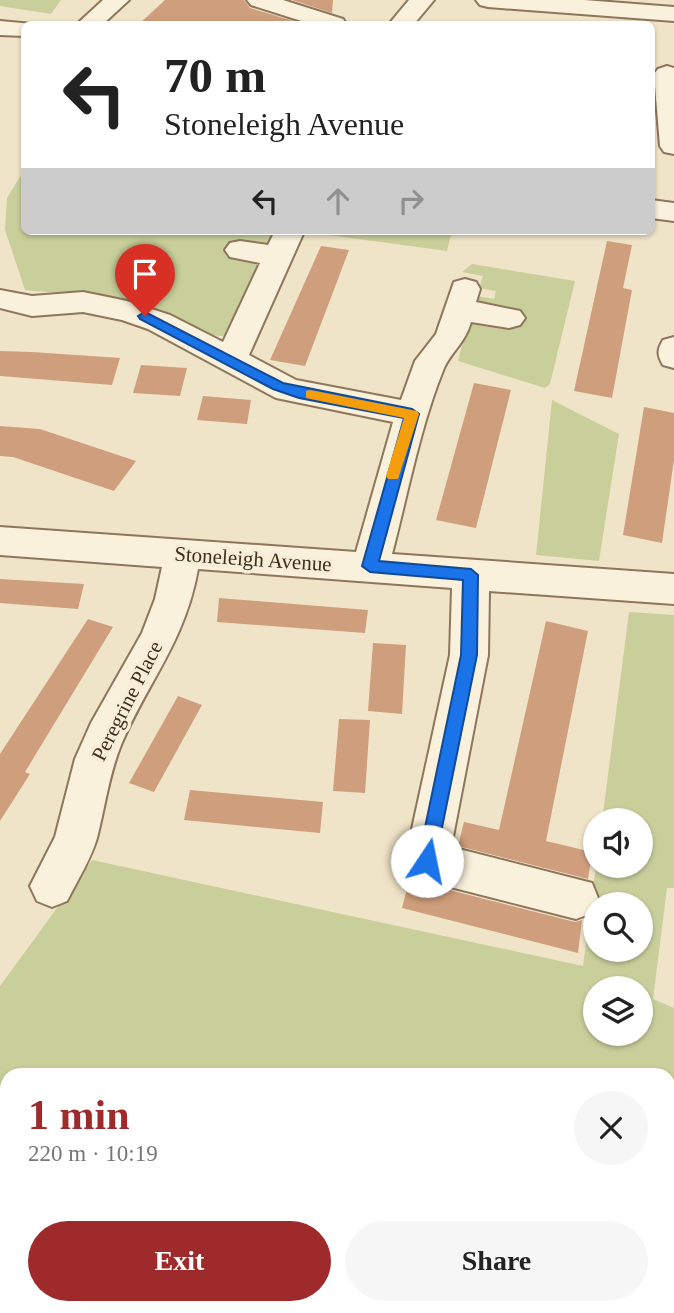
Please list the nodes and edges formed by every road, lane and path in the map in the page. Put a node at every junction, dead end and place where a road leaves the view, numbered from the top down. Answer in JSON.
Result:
{"nodes":[{"id":1,"x":117,"y":0,"type":"edge"},
{"id":2,"x":259,"y":0,"type":"edge"},
{"id":3,"x":422,"y":0,"type":"edge"},
{"id":4,"x":488,"y":0,"type":"edge"},
{"id":5,"x":574,"y":4,"type":"edge"},
{"id":6,"x":674,"y":14,"type":"edge"},
{"id":7,"x":92,"y":21,"type":"edge"},
{"id":8,"x":325,"y":21,"type":"edge"},
{"id":9,"x":404,"y":21,"type":"edge"},
{"id":10,"x":0,"y":28,"type":"edge"},
{"id":11,"x":21,"y":29,"type":"edge"},
{"id":12,"x":664,"y":73,"type":"edge"},
{"id":13,"x":674,"y":146,"type":"edge"},
{"id":14,"x":655,"y":210,"type":"edge"},
{"id":15,"x":674,"y":212,"type":"edge"},
{"id":16,"x":240,"y":250,"type":"dead end"},
{"id":17,"x":3,"y":299,"type":"dead end"},
{"id":18,"x":509,"y":318,"type":"dead end"},
{"id":19,"x":674,"y":348,"type":"edge"},
{"id":20,"x":674,"y":357,"type":"edge"},
{"id":21,"x":230,"y":359,"type":"junction"},
{"id":22,"x":412,"y":414,"type":"junction"},
{"id":23,"x":0,"y":541,"type":"edge"},
{"id":24,"x":183,"y":554,"type":"junction"},
{"id":25,"x":370,"y":566,"type":"junction"},
{"id":26,"x":471,"y":575,"type":"junction"},
{"id":27,"x":674,"y":589,"type":"edge"},
{"id":28,"x":52,"y":887,"type":"dead end"},
{"id":29,"x":576,"y":898,"type":"dead end"}],
"edges":[{"from":1,"to":7,"type":"street"},
{"from":2,"to":8,"type":"street"},
{"from":3,"to":9,"type":"street"},
{"from":4,"to":5,"type":"street"},
{"from":5,"to":6,"type":"street"},
{"from":10,"to":11,"type":"street"},
{"from":12,"to":13,"type":"street"},
{"from":14,"to":15,"type":"street"},
{"from":16,"to":21,"type":"street"},
{"from":17,"to":21,"type":"street"},
{"from":18,"to":22,"type":"street"},
{"from":19,"to":20,"type":"street"},
{"from":21,"to":22,"type":"street"},
{"from":22,"to":25,"type":"street"},
{"from":23,"to":24,"type":"street","name":"Stoneleigh Avenue"},
{"from":24,"to":25,"type":"street","name":"Stoneleigh Avenue"},
{"from":24,"to":28,"type":"street","name":"Peregrine Place"},
{"from":25,"to":26,"type":"street","name":"Stoneleigh Avenue"},
{"from":26,"to":27,"type":"street","name":"Stoneleigh Avenue"},
{"from":26,"to":29,"type":"street"}]}
